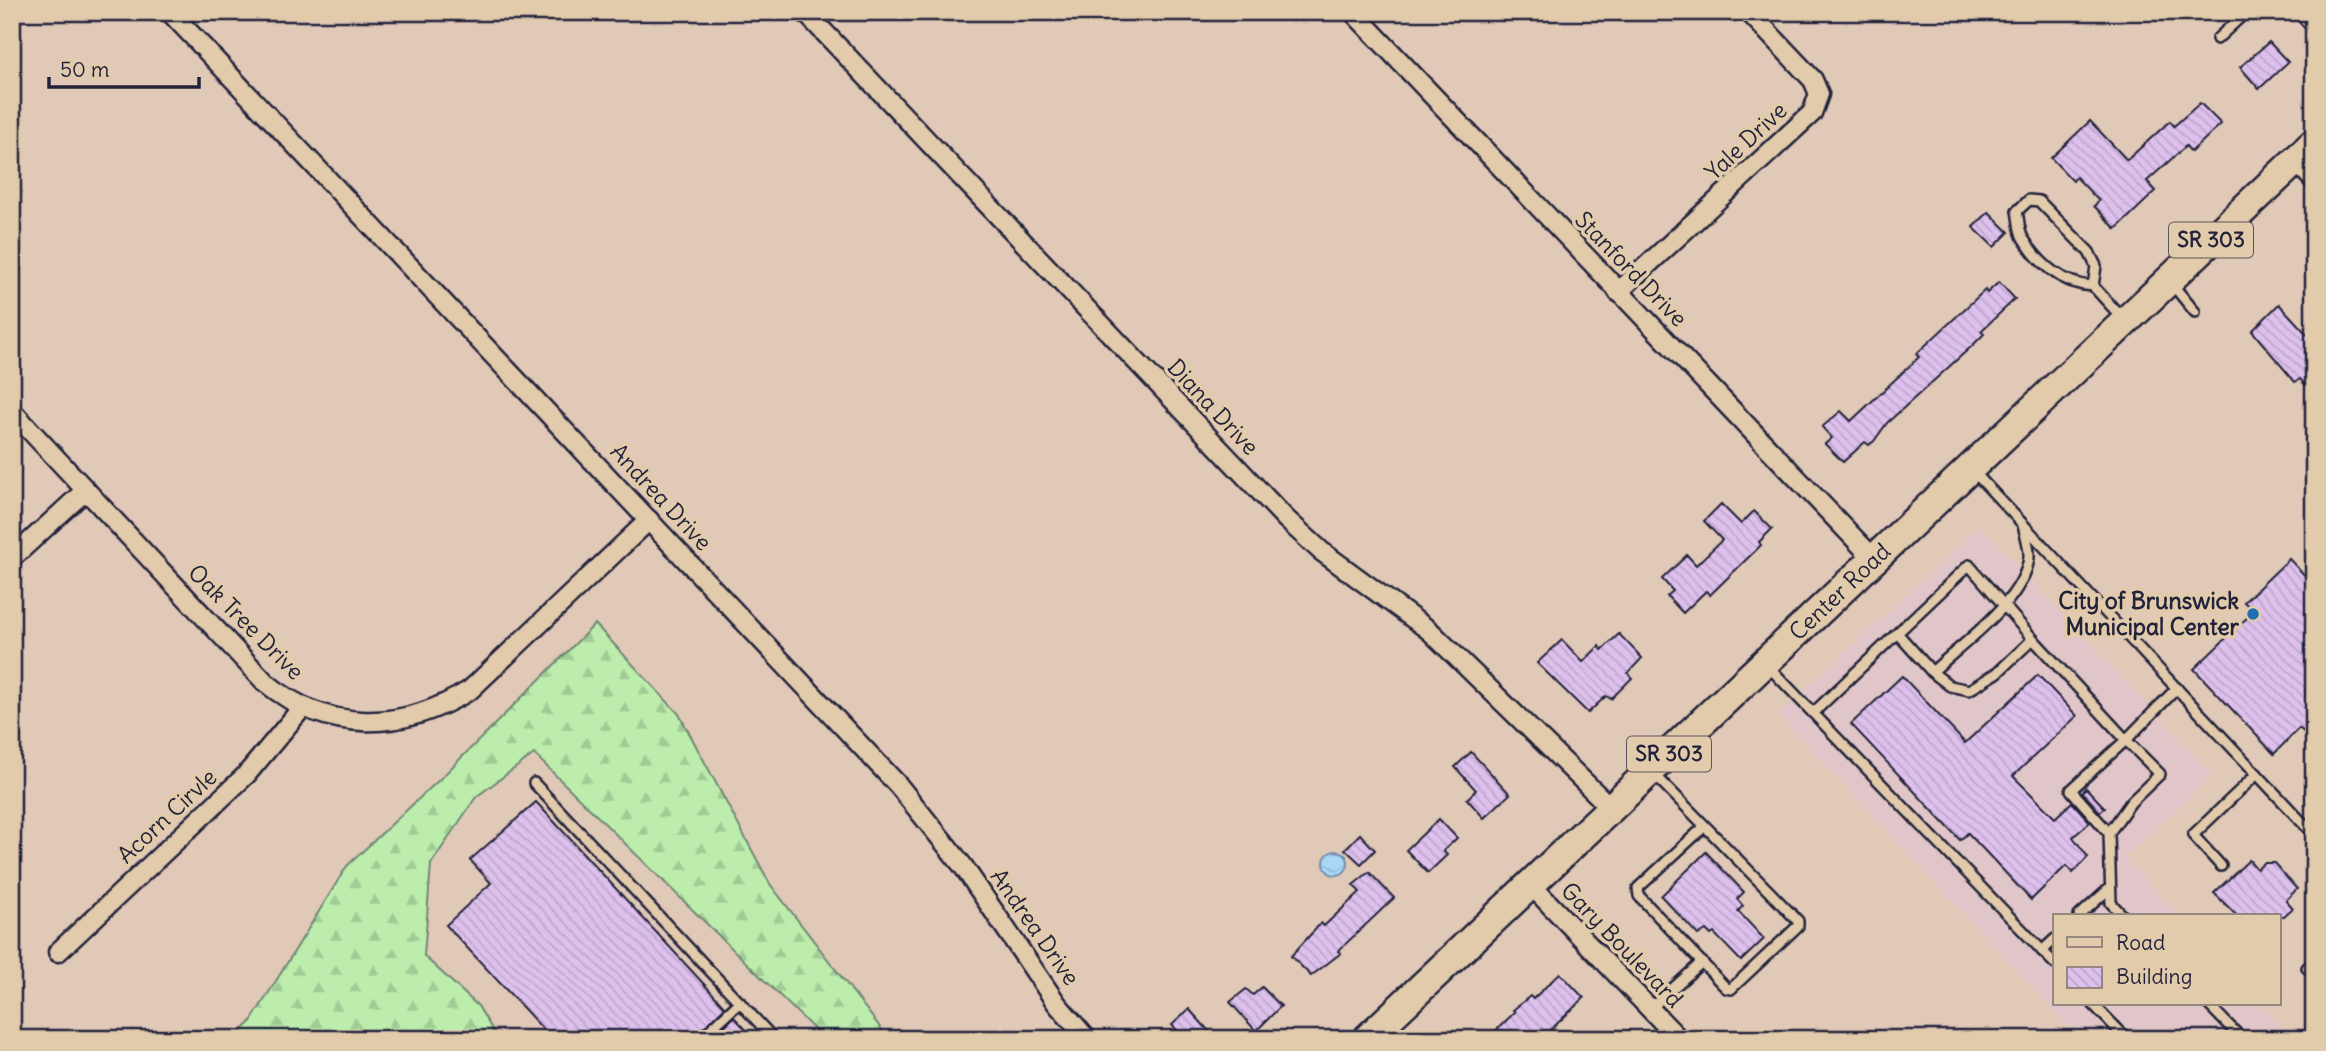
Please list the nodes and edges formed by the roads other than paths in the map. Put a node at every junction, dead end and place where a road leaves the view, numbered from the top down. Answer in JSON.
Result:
{"nodes":[{"id":1,"x":170,"y":12,"type":"edge"},
{"id":2,"x":805,"y":12,"type":"edge"},
{"id":3,"x":1353,"y":12,"type":"edge"},
{"id":4,"x":1749,"y":12,"type":"edge"},
{"id":5,"x":2246,"y":12,"type":"edge"},
{"id":6,"x":2304,"y":12,"type":"edge"},
{"id":7,"x":2314,"y":23,"type":"edge"},
{"id":8,"x":2217,"y":39,"type":"dead end"},
{"id":9,"x":2314,"y":144,"type":"edge"},
{"id":10,"x":2292,"y":164,"type":"junction"},
{"id":11,"x":2314,"y":187,"type":"edge"},
{"id":12,"x":2169,"y":280,"type":"junction"},
{"id":13,"x":2093,"y":286,"type":"junction"},
{"id":14,"x":1618,"y":292,"type":"junction"},
{"id":15,"x":2195,"y":312,"type":"dead end"},
{"id":16,"x":2125,"y":321,"type":"junction"},
{"id":17,"x":12,"y":411,"type":"edge"},
{"id":18,"x":1970,"y":468,"type":"junction"},
{"id":19,"x":86,"y":490,"type":"junction"},
{"id":20,"x":649,"y":520,"type":"junction"},
{"id":21,"x":2023,"y":525,"type":"junction"},
{"id":22,"x":12,"y":558,"type":"edge"},
{"id":23,"x":1874,"y":559,"type":"junction"},
{"id":24,"x":2006,"y":604,"type":"junction"},
{"id":25,"x":1898,"y":634,"type":"junction"},
{"id":26,"x":2033,"y":639,"type":"junction"},
{"id":27,"x":1765,"y":662,"type":"junction"},
{"id":28,"x":1932,"y":672,"type":"junction"},
{"id":29,"x":2177,"y":688,"type":"junction"},
{"id":30,"x":302,"y":708,"type":"junction"},
{"id":31,"x":1813,"y":713,"type":"junction"},
{"id":32,"x":2126,"y":740,"type":"junction"},
{"id":33,"x":1650,"y":771,"type":"junction"},
{"id":34,"x":2257,"y":774,"type":"junction"},
{"id":35,"x":534,"y":783,"type":"dead end"},
{"id":36,"x":1611,"y":808,"type":"junction"},
{"id":37,"x":1705,"y":827,"type":"junction"},
{"id":38,"x":2109,"y":833,"type":"junction"},
{"id":39,"x":2314,"y":835,"type":"edge"},
{"id":40,"x":2221,"y":866,"type":"dead end"},
{"id":41,"x":1530,"y":884,"type":"junction"},
{"id":42,"x":2110,"y":888,"type":"junction"},
{"id":43,"x":2081,"y":914,"type":"edge"},
{"id":44,"x":2121,"y":914,"type":"edge"},
{"id":45,"x":2053,"y":941,"type":"edge"},
{"id":46,"x":2042,"y":951,"type":"junction"},
{"id":47,"x":58,"y":952,"type":"dead end"},
{"id":48,"x":1702,"y":962,"type":"junction"},
{"id":49,"x":2053,"y":962,"type":"edge"},
{"id":50,"x":740,"y":1002,"type":"junction"},
{"id":51,"x":2095,"y":1006,"type":"edge"},
{"id":52,"x":2210,"y":1006,"type":"edge"},
{"id":53,"x":1650,"y":1009,"type":"junction"},
{"id":54,"x":700,"y":1039,"type":"edge"},
{"id":55,"x":774,"y":1039,"type":"edge"},
{"id":56,"x":1087,"y":1039,"type":"edge"},
{"id":57,"x":1367,"y":1039,"type":"edge"},
{"id":58,"x":1679,"y":1039,"type":"edge"},
{"id":59,"x":2127,"y":1039,"type":"edge"},
{"id":60,"x":2242,"y":1039,"type":"edge"}],
"edges":[{"from":1,"to":20,"type":"street","name":"Andrea Drive"},
{"from":2,"to":36,"type":"street","name":"Diana Drive"},
{"from":3,"to":14,"type":"street","name":"Stanford Drive"},
{"from":4,"to":14,"type":"street","name":"Yale Drive"},
{"from":5,"to":8,"type":"lane"},
{"from":6,"to":7,"type":"street"},
{"from":9,"to":10,"type":"main road","name":"Center Road","number":"SR 303"},
{"from":10,"to":11,"type":"lane"},
{"from":10,"to":12,"type":"main road","name":"Center Road","number":"SR 303"},
{"from":12,"to":15,"type":"lane"},
{"from":12,"to":16,"type":"main road","name":"Center Road","number":"SR 303"},
{"from":13,"to":13,"type":"lane"},
{"from":13,"to":16,"type":"lane"},
{"from":14,"to":23,"type":"street","name":"Stanford Drive"},
{"from":16,"to":18,"type":"main road","name":"Center Road","number":"SR 303"},
{"from":17,"to":19,"type":"street","name":"Oak Tree Drive"},
{"from":18,"to":21,"type":"lane"},
{"from":18,"to":23,"type":"main road","name":"Center Road","number":"SR 303"},
{"from":19,"to":22,"type":"street"},
{"from":19,"to":30,"type":"street","name":"Oak Tree Drive"},
{"from":20,"to":30,"type":"street","name":"Oak Tree Drive"},
{"from":20,"to":56,"type":"street","name":"Andrea Drive"},
{"from":21,"to":24,"type":"lane"},
{"from":21,"to":29,"type":"lane"},
{"from":23,"to":27,"type":"main road","name":"Center Road","number":"SR 303"},
{"from":24,"to":25,"type":"lane"},
{"from":24,"to":26,"type":"lane"},
{"from":24,"to":28,"type":"lane"},
{"from":25,"to":28,"type":"lane"},
{"from":25,"to":31,"type":"lane"},
{"from":26,"to":28,"type":"lane"},
{"from":26,"to":32,"type":"lane"},
{"from":27,"to":31,"type":"lane"},
{"from":27,"to":33,"type":"main road","name":"Center Road","number":"SR 303"},
{"from":29,"to":32,"type":"lane"},
{"from":29,"to":34,"type":"lane"},
{"from":30,"to":47,"type":"street","name":"Acorn Cirvle"},
{"from":31,"to":46,"type":"lane"},
{"from":32,"to":38,"type":"lane"},
{"from":32,"to":38,"type":"lane"},
{"from":33,"to":36,"type":"main road","name":"Center Road","number":"SR 303"},
{"from":33,"to":37,"type":"lane"},
{"from":34,"to":39,"type":"lane"},
{"from":34,"to":40,"type":"lane"},
{"from":35,"to":50,"type":"lane"},
{"from":36,"to":41,"type":"main road","name":"Center Road","number":"SR 303"},
{"from":37,"to":48,"type":"lane"},
{"from":37,"to":48,"type":"lane"},
{"from":38,"to":42,"type":"lane"},
{"from":41,"to":53,"type":"street","name":"Gary Boulevard"},
{"from":41,"to":57,"type":"main road","name":"Center Road","number":"SR 303"},
{"from":42,"to":43,"type":"lane"},
{"from":42,"to":44,"type":"lane"},
{"from":45,"to":46,"type":"lane"},
{"from":46,"to":49,"type":"lane"},
{"from":48,"to":53,"type":"lane"},
{"from":50,"to":54,"type":"lane"},
{"from":50,"to":55,"type":"lane"},
{"from":51,"to":59,"type":"lane"},
{"from":52,"to":60,"type":"lane"},
{"from":53,"to":58,"type":"street","name":"Gary Boulevard"}]}
